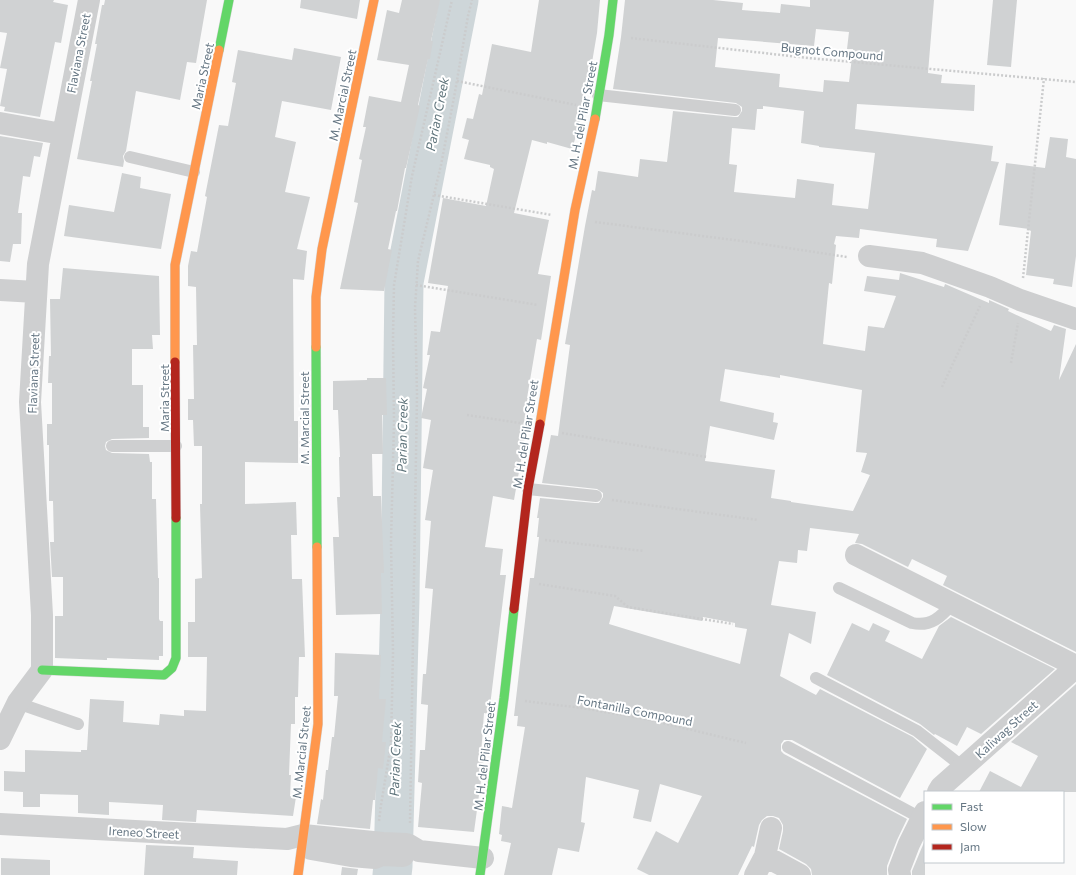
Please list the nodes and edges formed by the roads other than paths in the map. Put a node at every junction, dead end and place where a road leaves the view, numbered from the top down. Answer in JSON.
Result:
{"nodes":[{"id":1,"x":89,"y":0,"type":"edge"},
{"id":2,"x":229,"y":0,"type":"edge"},
{"id":3,"x":374,"y":0,"type":"edge"},
{"id":4,"x":613,"y":0,"type":"edge"},
{"id":5,"x":598,"y":95,"type":"junction"},
{"id":6,"x":735,"y":110,"type":"dead end"},
{"id":7,"x":0,"y":123,"type":"edge"},
{"id":8,"x":62,"y":134,"type":"junction"},
{"id":9,"x":130,"y":157,"type":"dead end"},
{"id":10,"x":194,"y":172,"type":"junction"},
{"id":11,"x":869,"y":256,"type":"road end"},
{"id":12,"x":0,"y":290,"type":"edge"},
{"id":13,"x":36,"y":292,"type":"junction"},
{"id":14,"x":1076,"y":319,"type":"edge"},
{"id":15,"x":112,"y":446,"type":"dead end"},
{"id":16,"x":176,"y":446,"type":"junction"},
{"id":17,"x":528,"y":489,"type":"junction"},
{"id":18,"x":596,"y":496,"type":"road end"},
{"id":19,"x":856,"y":555,"type":"dead end"},
{"id":20,"x":839,"y":588,"type":"dead end"},
{"id":21,"x":953,"y":604,"type":"junction"},
{"id":22,"x":1076,"y":666,"type":"edge"},
{"id":23,"x":42,"y":670,"type":"junction"},
{"id":24,"x":816,"y":678,"type":"dead end"},
{"id":25,"x":18,"y":702,"type":"junction"},
{"id":26,"x":78,"y":724,"type":"dead end"},
{"id":27,"x":0,"y":739,"type":"edge"},
{"id":28,"x":788,"y":747,"type":"dead end"},
{"id":29,"x":963,"y":767,"type":"junction"},
{"id":30,"x":939,"y":791,"type":"edge"},
{"id":31,"x":923,"y":815,"type":"edge"},
{"id":32,"x":0,"y":824,"type":"edge"},
{"id":33,"x":771,"y":828,"type":"dead end"},
{"id":34,"x":299,"y":840,"type":"junction"},
{"id":35,"x":760,"y":865,"type":"edge"},
{"id":36,"x":481,"y":867,"type":"edge"},
{"id":37,"x":900,"y":873,"type":"edge"},
{"id":38,"x":298,"y":875,"type":"edge"},
{"id":39,"x":800,"y":875,"type":"edge"}],
"edges":[{"from":1,"to":8,"type":"street","name":"Flaviana Street"},
{"from":2,"to":10,"type":"street","name":"Maria Street"},
{"from":3,"to":34,"type":"street","name":"M. Marcial Street"},
{"from":4,"to":5,"type":"street","name":"M. H. del Pilar Street"},
{"from":5,"to":6,"type":"lane"},
{"from":5,"to":17,"type":"street","name":"M. H. del Pilar Street"},
{"from":7,"to":8,"type":"street"},
{"from":8,"to":13,"type":"street","name":"Flaviana Street"},
{"from":9,"to":10,"type":"lane"},
{"from":10,"to":16,"type":"street","name":"Maria Street"},
{"from":11,"to":14,"type":"street"},
{"from":12,"to":13,"type":"street"},
{"from":13,"to":23,"type":"street","name":"Flaviana Street"},
{"from":15,"to":16,"type":"lane"},
{"from":16,"to":23,"type":"street","name":"Maria Street"},
{"from":17,"to":18,"type":"lane"},
{"from":17,"to":36,"type":"street","name":"M. H. del Pilar Street"},
{"from":19,"to":21,"type":"street"},
{"from":20,"to":21,"type":"lane"},
{"from":21,"to":22,"type":"street"},
{"from":22,"to":29,"type":"street","name":"Kaliwag Street"},
{"from":23,"to":25,"type":"street"},
{"from":24,"to":29,"type":"lane"},
{"from":25,"to":26,"type":"lane"},
{"from":25,"to":27,"type":"street"},
{"from":28,"to":31,"type":"lane"},
{"from":29,"to":30,"type":"street","name":"Kaliwag Street"},
{"from":31,"to":37,"type":"street"},
{"from":32,"to":34,"type":"street","name":"Ireneo Street"},
{"from":33,"to":35,"type":"street"},
{"from":34,"to":36,"type":"street","name":"Ireneo Street"},
{"from":34,"to":38,"type":"street","name":"M. Marcial Street"},
{"from":35,"to":39,"type":"street"}]}
